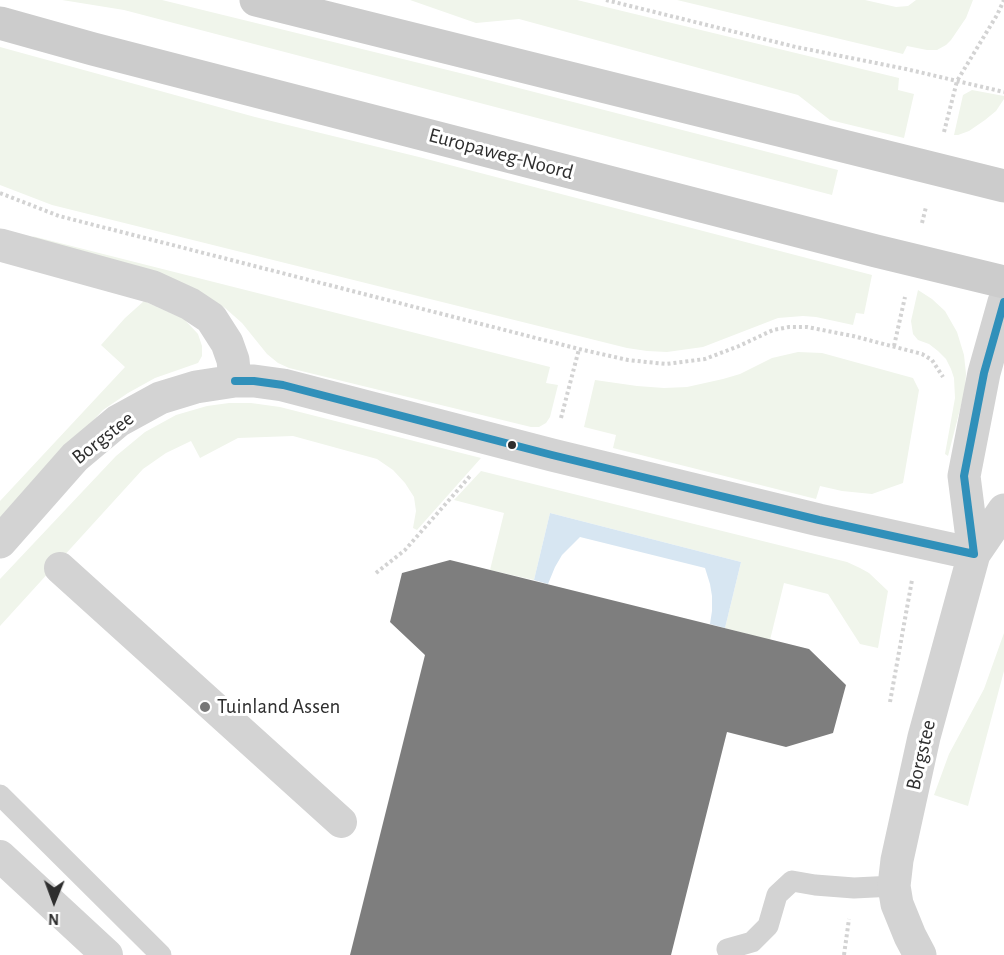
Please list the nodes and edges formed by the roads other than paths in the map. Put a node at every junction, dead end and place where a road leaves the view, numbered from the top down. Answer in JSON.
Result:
{"nodes":[{"id":1,"x":256,"y":0,"type":"edge"},
{"id":2,"x":0,"y":23,"type":"edge"},
{"id":3,"x":1004,"y":186,"type":"edge"},
{"id":4,"x":0,"y":244,"type":"edge"},
{"id":5,"x":1004,"y":282,"type":"edge"},
{"id":6,"x":1004,"y":302,"type":"edge"},
{"id":7,"x":235,"y":381,"type":"junction"},
{"id":8,"x":1004,"y":510,"type":"edge"},
{"id":9,"x":0,"y":542,"type":"edge"},
{"id":10,"x":974,"y":555,"type":"junction"},
{"id":11,"x":60,"y":568,"type":"dead end"},
{"id":12,"x":0,"y":795,"type":"edge"},
{"id":13,"x":341,"y":822,"type":"dead end"},
{"id":14,"x":0,"y":855,"type":"edge"},
{"id":15,"x":894,"y":886,"type":"junction"},
{"id":16,"x":727,"y":949,"type":"dead end"},
{"id":17,"x":107,"y":955,"type":"edge"},
{"id":18,"x":161,"y":955,"type":"edge"},
{"id":19,"x":920,"y":955,"type":"edge"}],
"edges":[{"from":1,"to":3,"type":"main road"},
{"from":2,"to":5,"type":"main road","name":"Europaweg-Noord"},
{"from":4,"to":7,"type":"street"},
{"from":6,"to":10,"type":"street","name":"Borgstee"},
{"from":7,"to":9,"type":"street","name":"Borgstee"},
{"from":7,"to":10,"type":"street","name":"Borgstee"},
{"from":8,"to":10,"type":"street","name":"Borgstee"},
{"from":10,"to":15,"type":"street","name":"Borgstee"},
{"from":11,"to":13,"type":"street"},
{"from":12,"to":18,"type":"lane"},
{"from":14,"to":17,"type":"street"},
{"from":15,"to":16,"type":"lane"},
{"from":15,"to":19,"type":"street","name":"Borgstee"}]}
